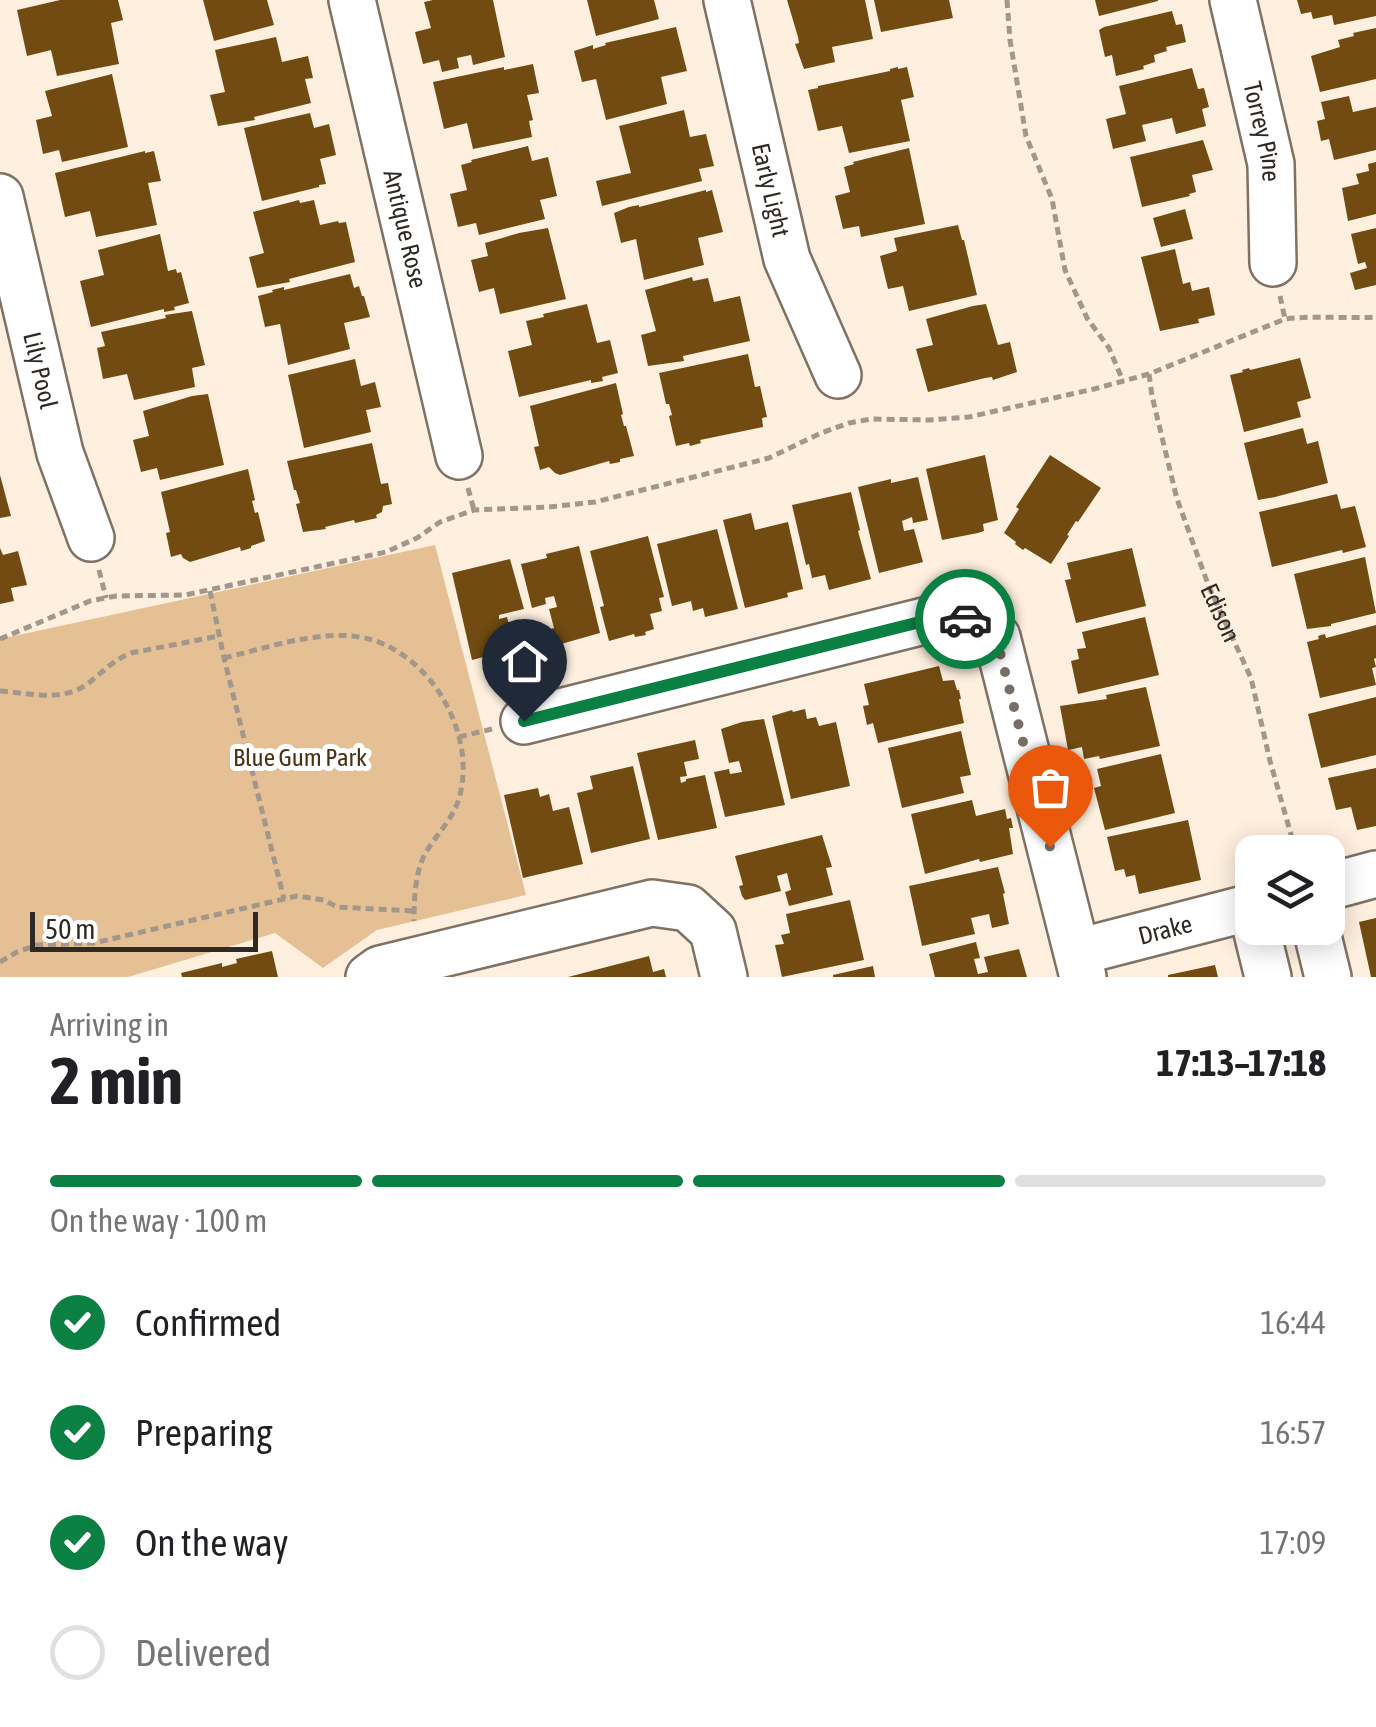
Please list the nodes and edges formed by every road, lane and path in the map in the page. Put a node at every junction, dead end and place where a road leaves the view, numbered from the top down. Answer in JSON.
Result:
{"nodes":[{"id":1,"x":352,"y":0,"type":"edge"},
{"id":2,"x":727,"y":0,"type":"edge"},
{"id":3,"x":1006,"y":0,"type":"edge"},
{"id":4,"x":1233,"y":0,"type":"edge"},
{"id":5,"x":0,"y":198,"type":"edge"},
{"id":6,"x":1273,"y":264,"type":"dead end"},
{"id":7,"x":1376,"y":317,"type":"edge"},
{"id":8,"x":1149,"y":374,"type":"junction"},
{"id":9,"x":1123,"y":381,"type":"junction"},
{"id":10,"x":845,"y":404,"type":"junction"},
{"id":11,"x":458,"y":456,"type":"dead end"},
{"id":12,"x":91,"y":538,"type":"dead end"},
{"id":13,"x":210,"y":590,"type":"junction"},
{"id":14,"x":219,"y":636,"type":"junction"},
{"id":15,"x":0,"y":639,"type":"edge"},
{"id":16,"x":224,"y":658,"type":"junction"},
{"id":17,"x":0,"y":691,"type":"edge"},
{"id":18,"x":524,"y":721,"type":"dead end"},
{"id":19,"x":1291,"y":835,"type":"edge"},
{"id":20,"x":1376,"y":874,"type":"edge"},
{"id":21,"x":1345,"y":882,"type":"edge"},
{"id":22,"x":284,"y":899,"type":"junction"},
{"id":23,"x":414,"y":911,"type":"junction"},
{"id":24,"x":1235,"y":914,"type":"edge"},
{"id":25,"x":1260,"y":945,"type":"edge"},
{"id":26,"x":1320,"y":945,"type":"edge"},
{"id":27,"x":424,"y":958,"type":"junction"},
{"id":28,"x":0,"y":962,"type":"edge"},
{"id":29,"x":1080,"y":964,"type":"edge"},
{"id":30,"x":369,"y":977,"type":"edge"},
{"id":31,"x":724,"y":977,"type":"edge"},
{"id":32,"x":1268,"y":977,"type":"edge"},
{"id":33,"x":1328,"y":977,"type":"edge"}],
"edges":[{"from":1,"to":11,"type":"street","name":"Antique Rose"},
{"from":2,"to":10,"type":"street","name":"Early Light"},
{"from":3,"to":9,"type":"path"},
{"from":4,"to":6,"type":"street","name":"Torrey Pine"},
{"from":5,"to":12,"type":"street","name":"Lily Pool"},
{"from":7,"to":8,"type":"path"},
{"from":8,"to":9,"type":"path"},
{"from":8,"to":19,"type":"path","name":"Edison"},
{"from":9,"to":10,"type":"path"},
{"from":10,"to":13,"type":"path"},
{"from":13,"to":14,"type":"path"},
{"from":13,"to":15,"type":"path"},
{"from":14,"to":16,"type":"path"},
{"from":14,"to":17,"type":"path"},
{"from":16,"to":22,"type":"path"},
{"from":16,"to":23,"type":"path"},
{"from":18,"to":29,"type":"street"},
{"from":20,"to":21,"type":"street"},
{"from":22,"to":23,"type":"path"},
{"from":22,"to":28,"type":"path"},
{"from":23,"to":27,"type":"path"},
{"from":24,"to":29,"type":"street","name":"Drake"},
{"from":25,"to":32,"type":"street"},
{"from":26,"to":33,"type":"street"},
{"from":27,"to":30,"type":"street"},
{"from":27,"to":31,"type":"street"}]}
